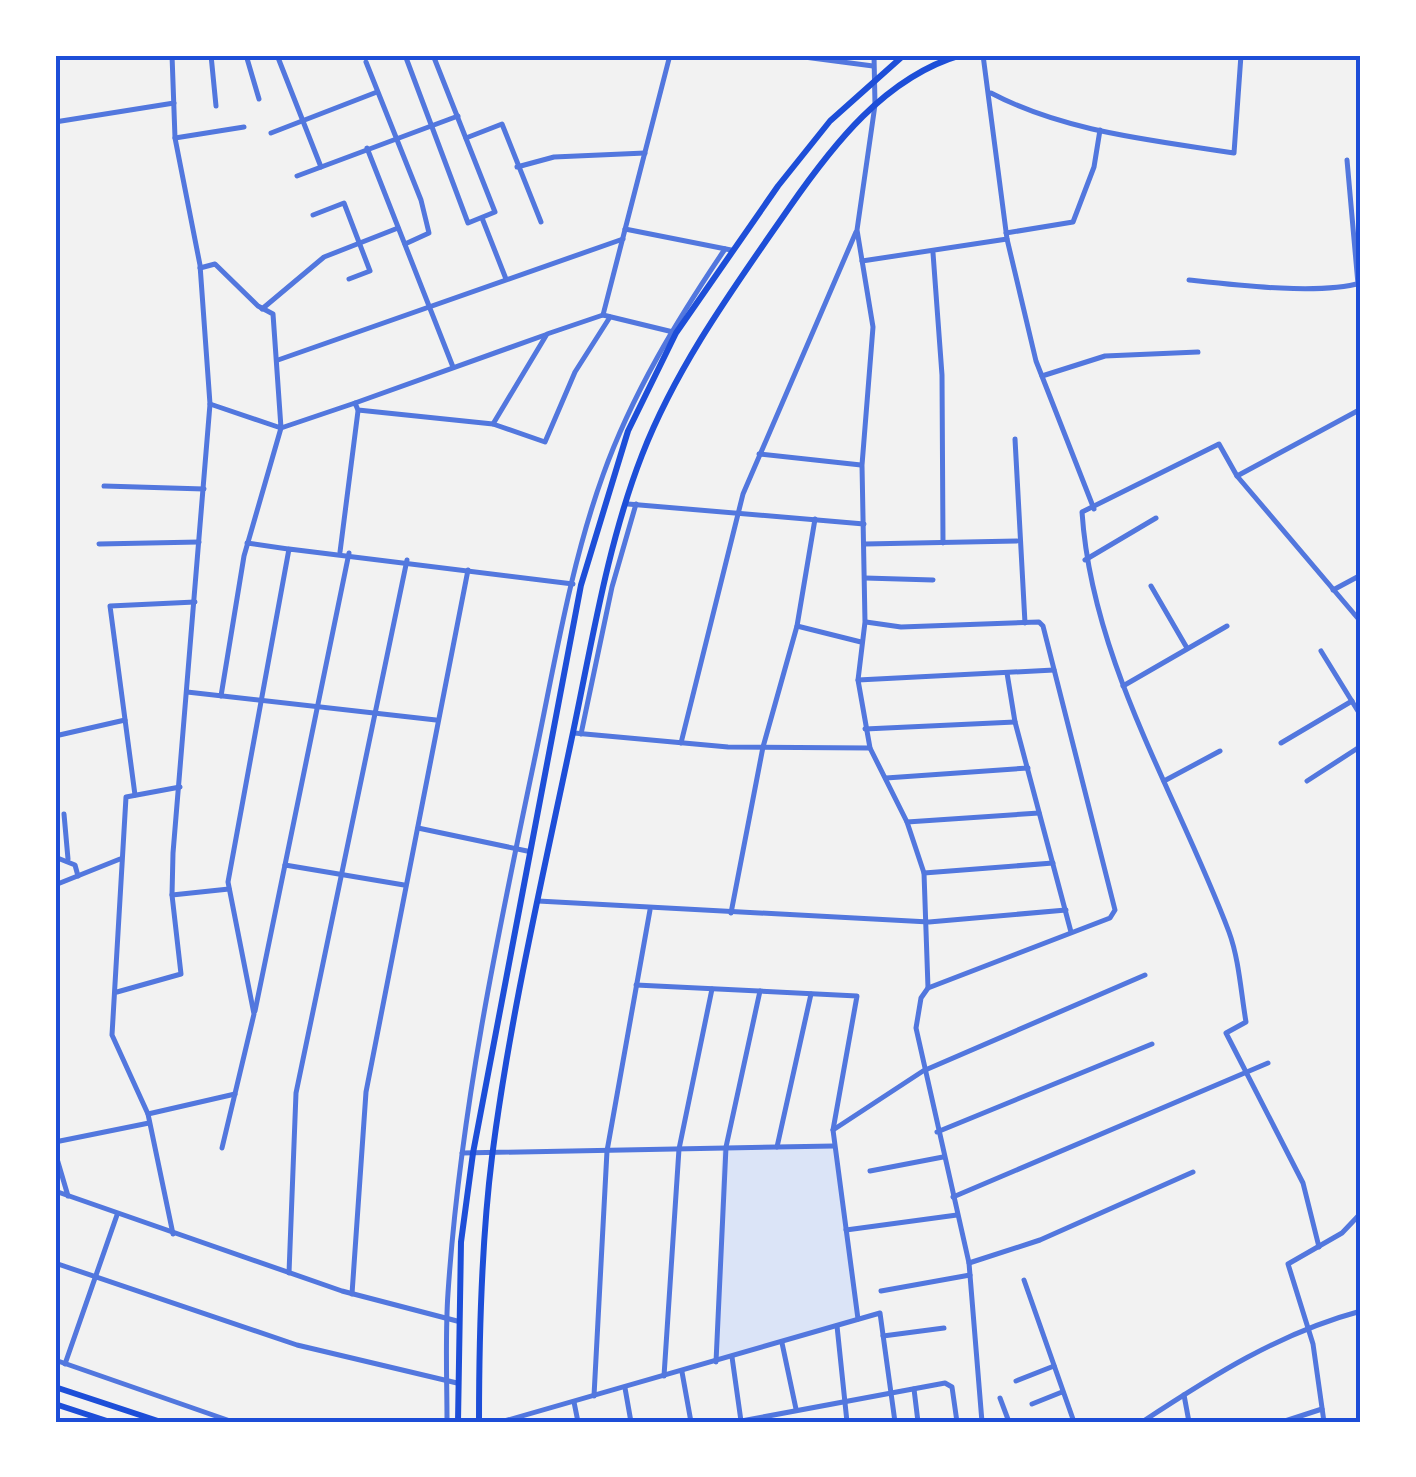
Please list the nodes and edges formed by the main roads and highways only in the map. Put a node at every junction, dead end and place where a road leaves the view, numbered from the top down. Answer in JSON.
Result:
{"nodes":[{"id":1,"x":904,"y":55,"type":"edge"},
{"id":2,"x":961,"y":55,"type":"edge"},
{"id":3,"x":549,"y":758,"type":"junction"},
{"id":4,"x":567,"y":762,"type":"junction"},
{"id":5,"x":55,"y":1387,"type":"edge"},
{"id":6,"x":55,"y":1404,"type":"edge"},
{"id":7,"x":110,"y":1422,"type":"edge"},
{"id":8,"x":161,"y":1422,"type":"edge"},
{"id":9,"x":458,"y":1422,"type":"edge"},
{"id":10,"x":479,"y":1422,"type":"edge"}],
"edges":[{"from":1,"to":3,"type":"main road"},
{"from":2,"to":4,"type":"main road"},
{"from":3,"to":4,"type":"main road"},
{"from":3,"to":9,"type":"main road"},
{"from":4,"to":10,"type":"main road"},
{"from":5,"to":8,"type":"main road"},
{"from":6,"to":7,"type":"main road"}]}
